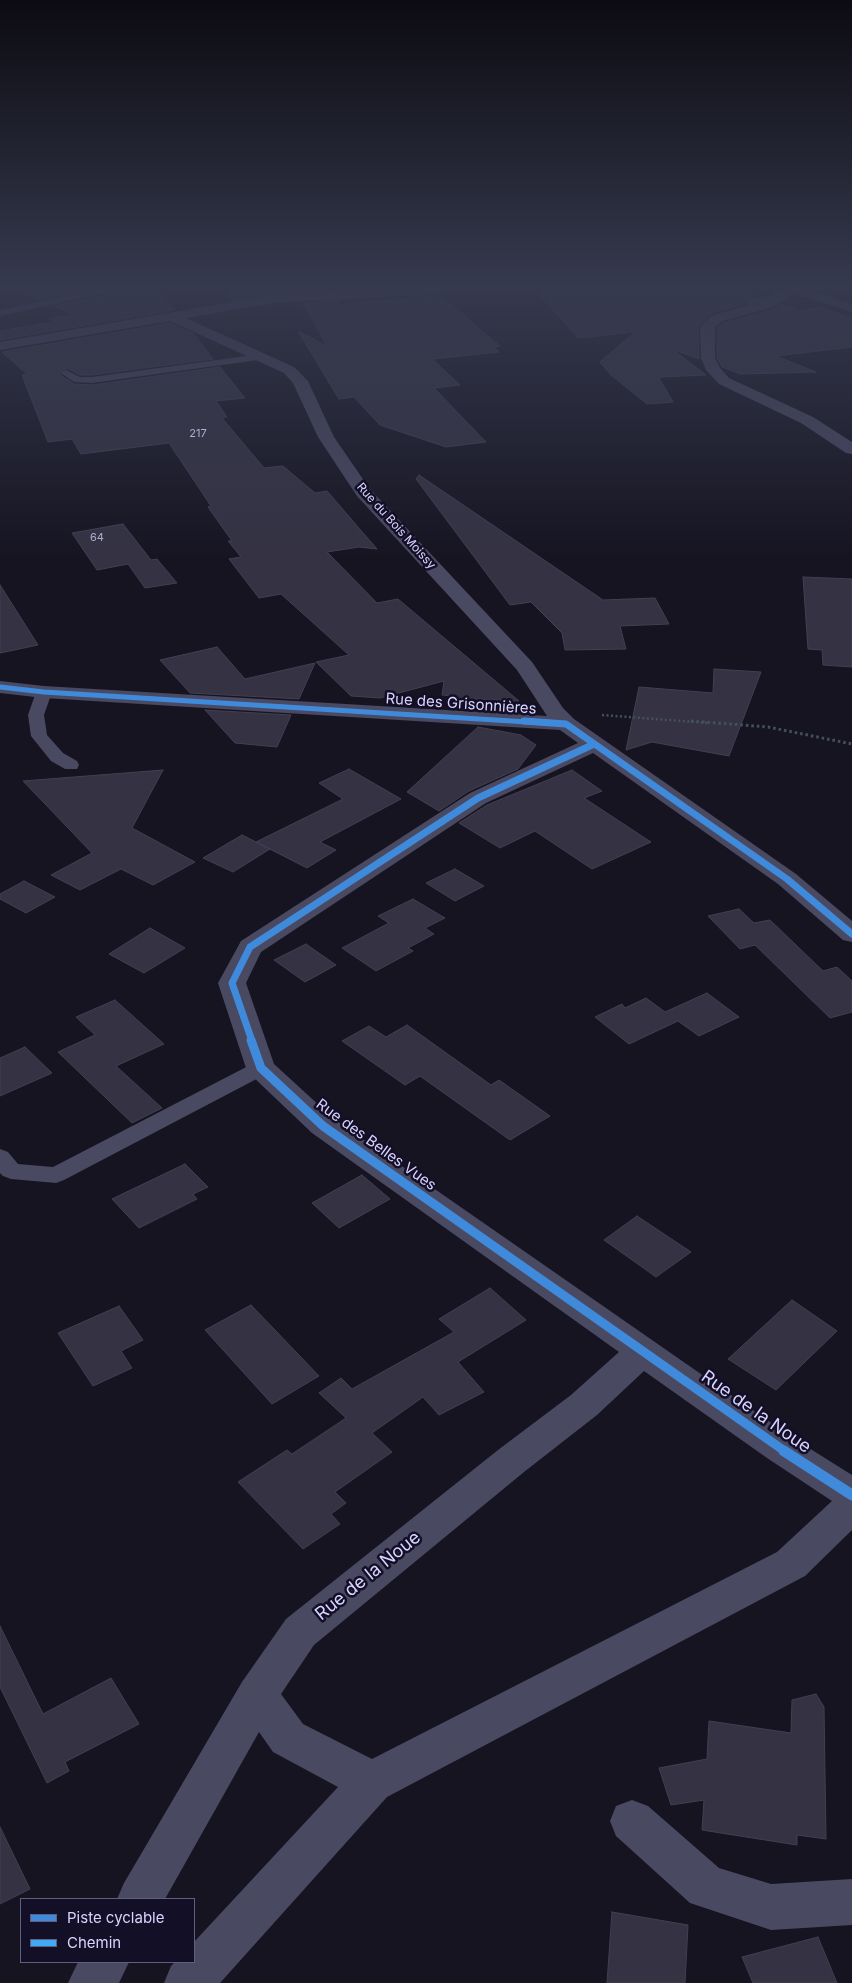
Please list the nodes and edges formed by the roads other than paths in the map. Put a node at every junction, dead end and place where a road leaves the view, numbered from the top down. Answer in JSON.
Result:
{"nodes":[{"id":1,"x":76,"y":379,"type":"edge"},
{"id":2,"x":103,"y":379,"type":"edge"},
{"id":3,"x":298,"y":379,"type":"edge"},
{"id":4,"x":721,"y":379,"type":"edge"},
{"id":5,"x":852,"y":449,"type":"edge"},
{"id":6,"x":0,"y":687,"type":"edge"},
{"id":7,"x":44,"y":692,"type":"junction"},
{"id":8,"x":560,"y":718,"type":"junction"},
{"id":9,"x":592,"y":744,"type":"junction"},
{"id":10,"x":71,"y":765,"type":"dead end"},
{"id":11,"x":852,"y":934,"type":"edge"},
{"id":12,"x":261,"y":1068,"type":"junction"},
{"id":13,"x":0,"y":1157,"type":"edge"},
{"id":14,"x":643,"y":1351,"type":"junction"},
{"id":15,"x":852,"y":1495,"type":"edge"},
{"id":16,"x":852,"y":1506,"type":"edge"},
{"id":17,"x":257,"y":1695,"type":"junction"},
{"id":18,"x":372,"y":1782,"type":"junction"},
{"id":19,"x":632,"y":1821,"type":"dead end"},
{"id":20,"x":141,"y":1898,"type":"edge"},
{"id":21,"x":852,"y":1902,"type":"edge"},
{"id":22,"x":103,"y":1963,"type":"edge"},
{"id":23,"x":92,"y":1983,"type":"edge"},
{"id":24,"x":188,"y":1983,"type":"edge"}],
"edges":[{"from":1,"to":2,"type":"lane"},
{"from":3,"to":8,"type":"street","name":"Rue du Bois Moissy"},
{"from":4,"to":5,"type":"street"},
{"from":6,"to":7,"type":"street","name":"Rue des Grisonnières"},
{"from":7,"to":8,"type":"street","name":"Rue des Grisonnières"},
{"from":7,"to":10,"type":"lane"},
{"from":8,"to":9,"type":"street"},
{"from":9,"to":11,"type":"street"},
{"from":9,"to":12,"type":"street","name":"Rue des Belles Vues"},
{"from":12,"to":13,"type":"lane"},
{"from":12,"to":14,"type":"street","name":"Rue des Belles Vues"},
{"from":14,"to":15,"type":"street","name":"Rue de la Noue"},
{"from":14,"to":17,"type":"street","name":"Rue de la Noue"},
{"from":16,"to":18,"type":"street"},
{"from":17,"to":18,"type":"street"},
{"from":17,"to":20,"type":"street","name":"Rue de la Noue"},
{"from":18,"to":24,"type":"street"},
{"from":19,"to":21,"type":"street"},
{"from":22,"to":23,"type":"street"}]}
